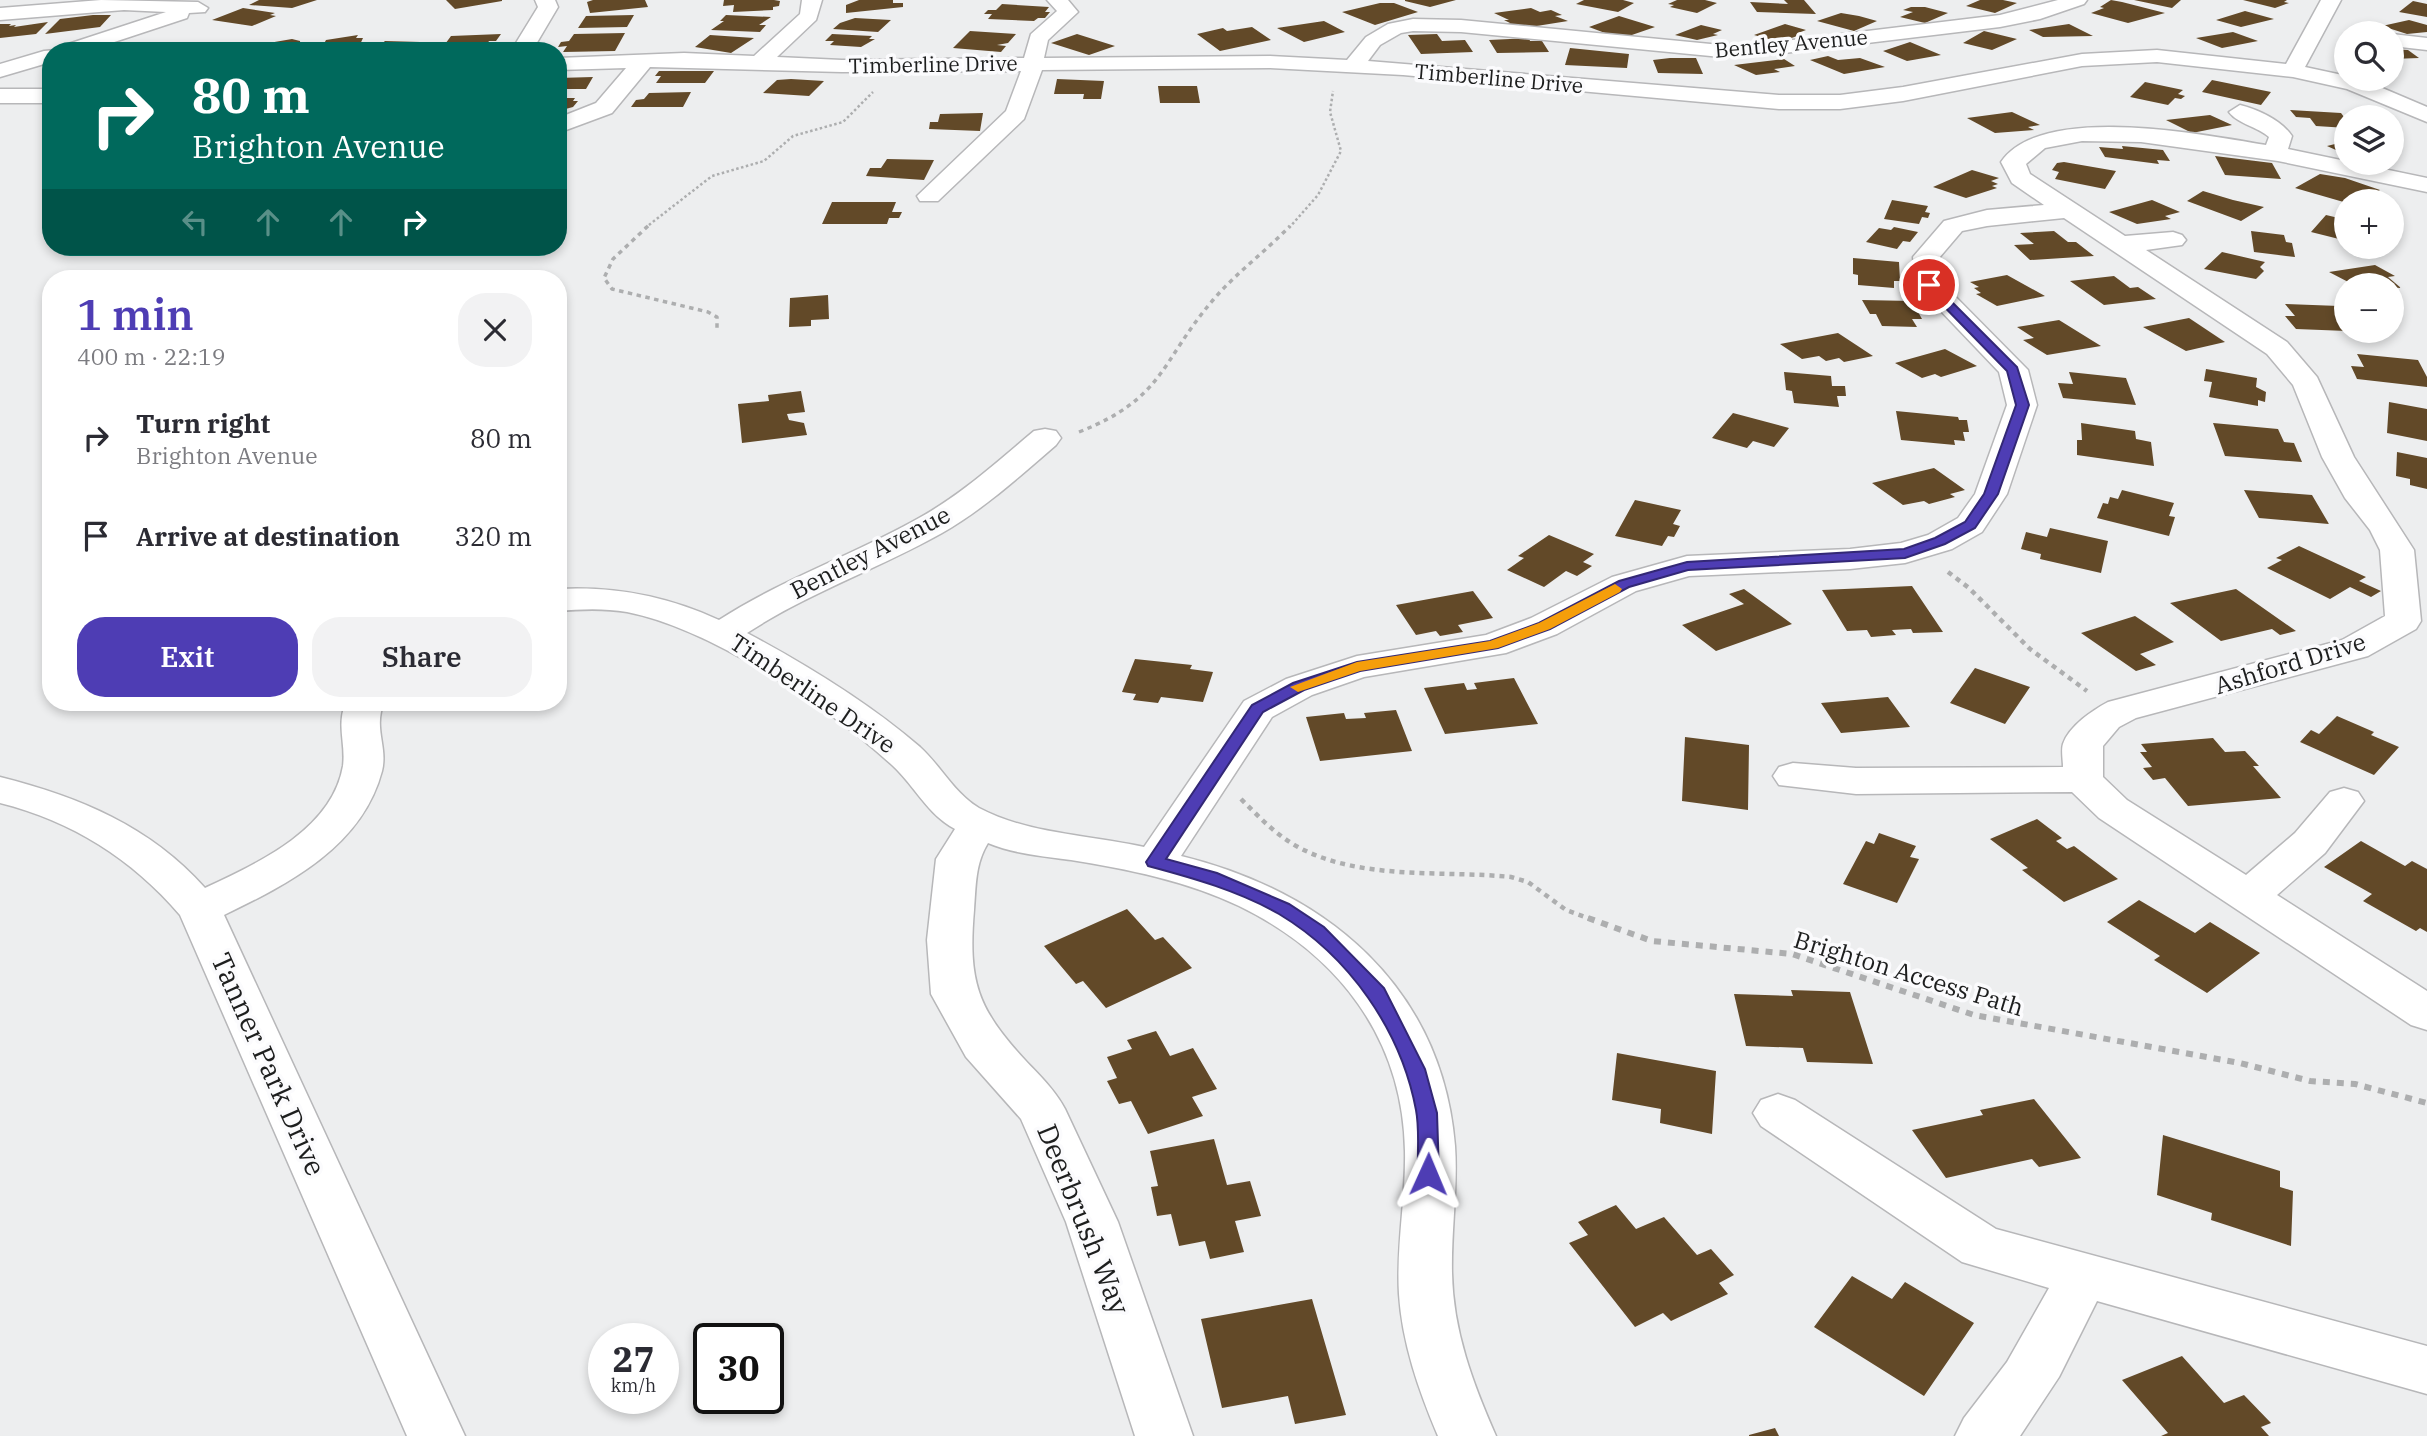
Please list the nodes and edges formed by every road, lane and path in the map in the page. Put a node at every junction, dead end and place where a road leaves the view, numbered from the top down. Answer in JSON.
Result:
{"nodes":[{"id":1,"x":221,"y":0,"type":"edge"},
{"id":2,"x":545,"y":0,"type":"edge"},
{"id":3,"x":812,"y":0,"type":"edge"},
{"id":4,"x":1057,"y":0,"type":"edge"},
{"id":5,"x":2077,"y":0,"type":"edge"},
{"id":6,"x":2331,"y":0,"type":"edge"},
{"id":7,"x":198,"y":8,"type":"junction"},
{"id":8,"x":1473,"y":9,"type":"dead end"},
{"id":9,"x":0,"y":14,"type":"edge"},
{"id":10,"x":1461,"y":26,"type":"junction"},
{"id":11,"x":2316,"y":29,"type":"junction"},
{"id":12,"x":2334,"y":32,"type":"edge"},
{"id":13,"x":2404,"y":41,"type":"edge"},
{"id":14,"x":94,"y":42,"type":"edge"},
{"id":15,"x":527,"y":42,"type":"edge"},
{"id":16,"x":2427,"y":44,"type":"edge"},
{"id":17,"x":42,"y":58,"type":"edge"},
{"id":18,"x":645,"y":60,"type":"junction"},
{"id":19,"x":760,"y":62,"type":"junction"},
{"id":20,"x":1031,"y":62,"type":"junction"},
{"id":21,"x":900,"y":63,"type":"junction"},
{"id":22,"x":567,"y":64,"type":"edge"},
{"id":23,"x":1361,"y":67,"type":"junction"},
{"id":24,"x":0,"y":71,"type":"edge"},
{"id":25,"x":2293,"y":71,"type":"junction"},
{"id":26,"x":0,"y":96,"type":"edge"},
{"id":27,"x":42,"y":96,"type":"edge"},
{"id":28,"x":2240,"y":112,"type":"dead end"},
{"id":29,"x":2427,"y":115,"type":"edge"},
{"id":30,"x":567,"y":122,"type":"edge"},
{"id":31,"x":2274,"y":155,"type":"junction"},
{"id":32,"x":2427,"y":185,"type":"edge"},
{"id":33,"x":929,"y":196,"type":"dead end"},
{"id":34,"x":2068,"y":210,"type":"junction"},
{"id":35,"x":2173,"y":240,"type":"dead end"},
{"id":36,"x":2122,"y":244,"type":"junction"},
{"id":37,"x":718,"y":330,"type":"dead end"},
{"id":38,"x":1045,"y":438,"type":"joint"},
{"id":39,"x":1905,"y":554,"type":"junction"},
{"id":40,"x":567,"y":600,"type":"edge"},
{"id":41,"x":2415,"y":625,"type":"edge"},
{"id":42,"x":723,"y":633,"type":"junction"},
{"id":43,"x":2122,"y":710,"type":"junction"},
{"id":44,"x":362,"y":711,"type":"edge"},
{"id":45,"x":1216,"y":768,"type":"junction"},
{"id":46,"x":1793,"y":776,"type":"dead end"},
{"id":47,"x":2083,"y":779,"type":"junction"},
{"id":48,"x":0,"y":790,"type":"edge"},
{"id":49,"x":2344,"y":801,"type":"dead end"},
{"id":50,"x":980,"y":823,"type":"junction"},
{"id":51,"x":1155,"y":862,"type":"junction"},
{"id":52,"x":2246,"y":897,"type":"junction"},
{"id":53,"x":199,"y":909,"type":"junction"},
{"id":54,"x":2427,"y":1013,"type":"edge"},
{"id":55,"x":2427,"y":1103,"type":"edge"},
{"id":56,"x":1778,"y":1113,"type":"dead end"},
{"id":57,"x":2083,"y":1276,"type":"junction"},
{"id":58,"x":2427,"y":1370,"type":"edge"},
{"id":59,"x":436,"y":1436,"type":"edge"},
{"id":60,"x":1164,"y":1436,"type":"edge"},
{"id":61,"x":1467,"y":1436,"type":"edge"},
{"id":62,"x":1984,"y":1436,"type":"edge"}],
"edges":[{"from":1,"to":7,"type":"street"},
{"from":2,"to":15,"type":"street"},
{"from":3,"to":19,"type":"street"},
{"from":4,"to":20,"type":"street"},
{"from":5,"to":10,"type":"street","name":"Bentley Avenue"},
{"from":6,"to":11,"type":"street"},
{"from":7,"to":9,"type":"street"},
{"from":7,"to":14,"type":"street"},
{"from":8,"to":10,"type":"street"},
{"from":10,"to":23,"type":"street","name":"Bentley Avenue"},
{"from":11,"to":12,"type":"street"},
{"from":11,"to":25,"type":"street"},
{"from":13,"to":16,"type":"street"},
{"from":17,"to":24,"type":"street"},
{"from":18,"to":19,"type":"street","name":"Timberline Drive"},
{"from":18,"to":22,"type":"street","name":"Timberline Drive"},
{"from":18,"to":30,"type":"street"},
{"from":19,"to":21,"type":"street","name":"Timberline Drive"},
{"from":20,"to":21,"type":"street","name":"Timberline Drive"},
{"from":20,"to":23,"type":"street","name":"Timberline Drive"},
{"from":20,"to":33,"type":"street"},
{"from":21,"to":37,"type":"path"},
{"from":23,"to":25,"type":"street","name":"Timberline Drive"},
{"from":23,"to":38,"type":"path"},
{"from":25,"to":29,"type":"street","name":"Timberline Drive"},
{"from":26,"to":27,"type":"street"},
{"from":28,"to":31,"type":"street"},
{"from":31,"to":32,"type":"street","name":"Ashford Drive"},
{"from":31,"to":34,"type":"street","name":"Ashford Drive"},
{"from":34,"to":36,"type":"street","name":"Ashford Drive"},
{"from":34,"to":39,"type":"street"},
{"from":35,"to":36,"type":"street"},
{"from":36,"to":41,"type":"street","name":"Ashford Drive"},
{"from":38,"to":42,"type":"street","name":"Bentley Avenue"},
{"from":39,"to":43,"type":"path"},
{"from":39,"to":45,"type":"street"},
{"from":40,"to":42,"type":"street","name":"Timberline Drive"},
{"from":41,"to":43,"type":"street","name":"Ashford Drive"},
{"from":42,"to":50,"type":"street","name":"Timberline Drive"},
{"from":43,"to":47,"type":"street","name":"Ashford Drive"},
{"from":44,"to":53,"type":"street"},
{"from":45,"to":51,"type":"street"},
{"from":45,"to":55,"type":"path","name":"Brighton Access Path"},
{"from":46,"to":47,"type":"street"},
{"from":47,"to":52,"type":"street"},
{"from":48,"to":53,"type":"street","name":"Tanner Park Drive"},
{"from":49,"to":52,"type":"street"},
{"from":50,"to":51,"type":"street","name":"Timberline Drive"},
{"from":50,"to":60,"type":"street","name":"Deerbrush Way"},
{"from":51,"to":61,"type":"street","name":"Timberline Drive"},
{"from":52,"to":54,"type":"street"},
{"from":53,"to":59,"type":"street","name":"Tanner Park Drive"},
{"from":56,"to":57,"type":"street"},
{"from":57,"to":58,"type":"street"},
{"from":57,"to":62,"type":"street"}]}
